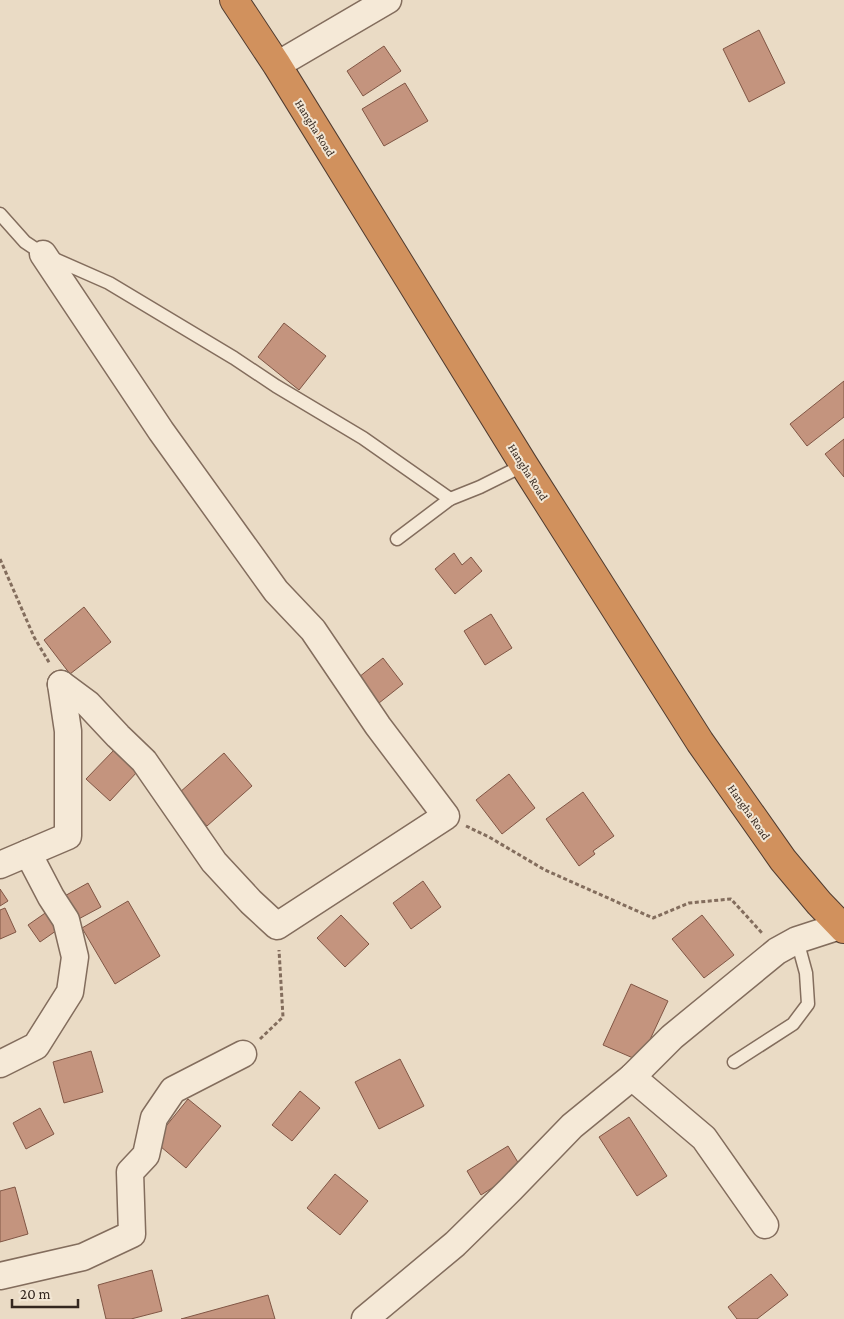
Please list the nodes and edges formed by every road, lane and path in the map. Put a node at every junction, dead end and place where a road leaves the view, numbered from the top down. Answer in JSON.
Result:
{"nodes":[{"id":1,"x":234,"y":0,"type":"edge"},
{"id":2,"x":388,"y":0,"type":"edge"},
{"id":3,"x":277,"y":65,"type":"junction"},
{"id":4,"x":0,"y":214,"type":"edge"},
{"id":5,"x":43,"y":254,"type":"junction"},
{"id":6,"x":524,"y":465,"type":"junction"},
{"id":7,"x":450,"y":499,"type":"junction"},
{"id":8,"x":397,"y":539,"type":"dead end"},
{"id":9,"x":0,"y":558,"type":"edge"},
{"id":10,"x":62,"y":684,"type":"junction"},
{"id":11,"x":446,"y":816,"type":"junction"},
{"id":12,"x":28,"y":853,"type":"junction"},
{"id":13,"x":0,"y":866,"type":"edge"},
{"id":14,"x":278,"y":926,"type":"junction"},
{"id":15,"x":842,"y":928,"type":"edge"},
{"id":16,"x":787,"y":945,"type":"junction"},
{"id":17,"x":243,"y":1054,"type":"joint"},
{"id":18,"x":734,"y":1062,"type":"dead end"},
{"id":19,"x":0,"y":1064,"type":"edge"},
{"id":20,"x":632,"y":1077,"type":"junction"},
{"id":21,"x":765,"y":1225,"type":"dead end"},
{"id":22,"x":0,"y":1276,"type":"edge"},
{"id":23,"x":365,"y":1319,"type":"edge"}],
"edges":[{"from":1,"to":3,"type":"highway","name":"Hangha Road"},
{"from":2,"to":3,"type":"street"},
{"from":3,"to":6,"type":"highway","name":"Hangha Road"},
{"from":4,"to":5,"type":"lane"},
{"from":5,"to":7,"type":"lane"},
{"from":5,"to":11,"type":"street"},
{"from":6,"to":7,"type":"lane"},
{"from":6,"to":15,"type":"highway","name":"Hangha Road"},
{"from":7,"to":8,"type":"lane"},
{"from":9,"to":10,"type":"path"},
{"from":10,"to":12,"type":"street"},
{"from":10,"to":14,"type":"street"},
{"from":11,"to":14,"type":"street"},
{"from":11,"to":16,"type":"path"},
{"from":12,"to":13,"type":"street"},
{"from":12,"to":19,"type":"street"},
{"from":14,"to":17,"type":"path"},
{"from":15,"to":16,"type":"street"},
{"from":16,"to":18,"type":"lane"},
{"from":16,"to":20,"type":"street"},
{"from":17,"to":22,"type":"street"},
{"from":20,"to":21,"type":"street"},
{"from":20,"to":23,"type":"street"}]}
